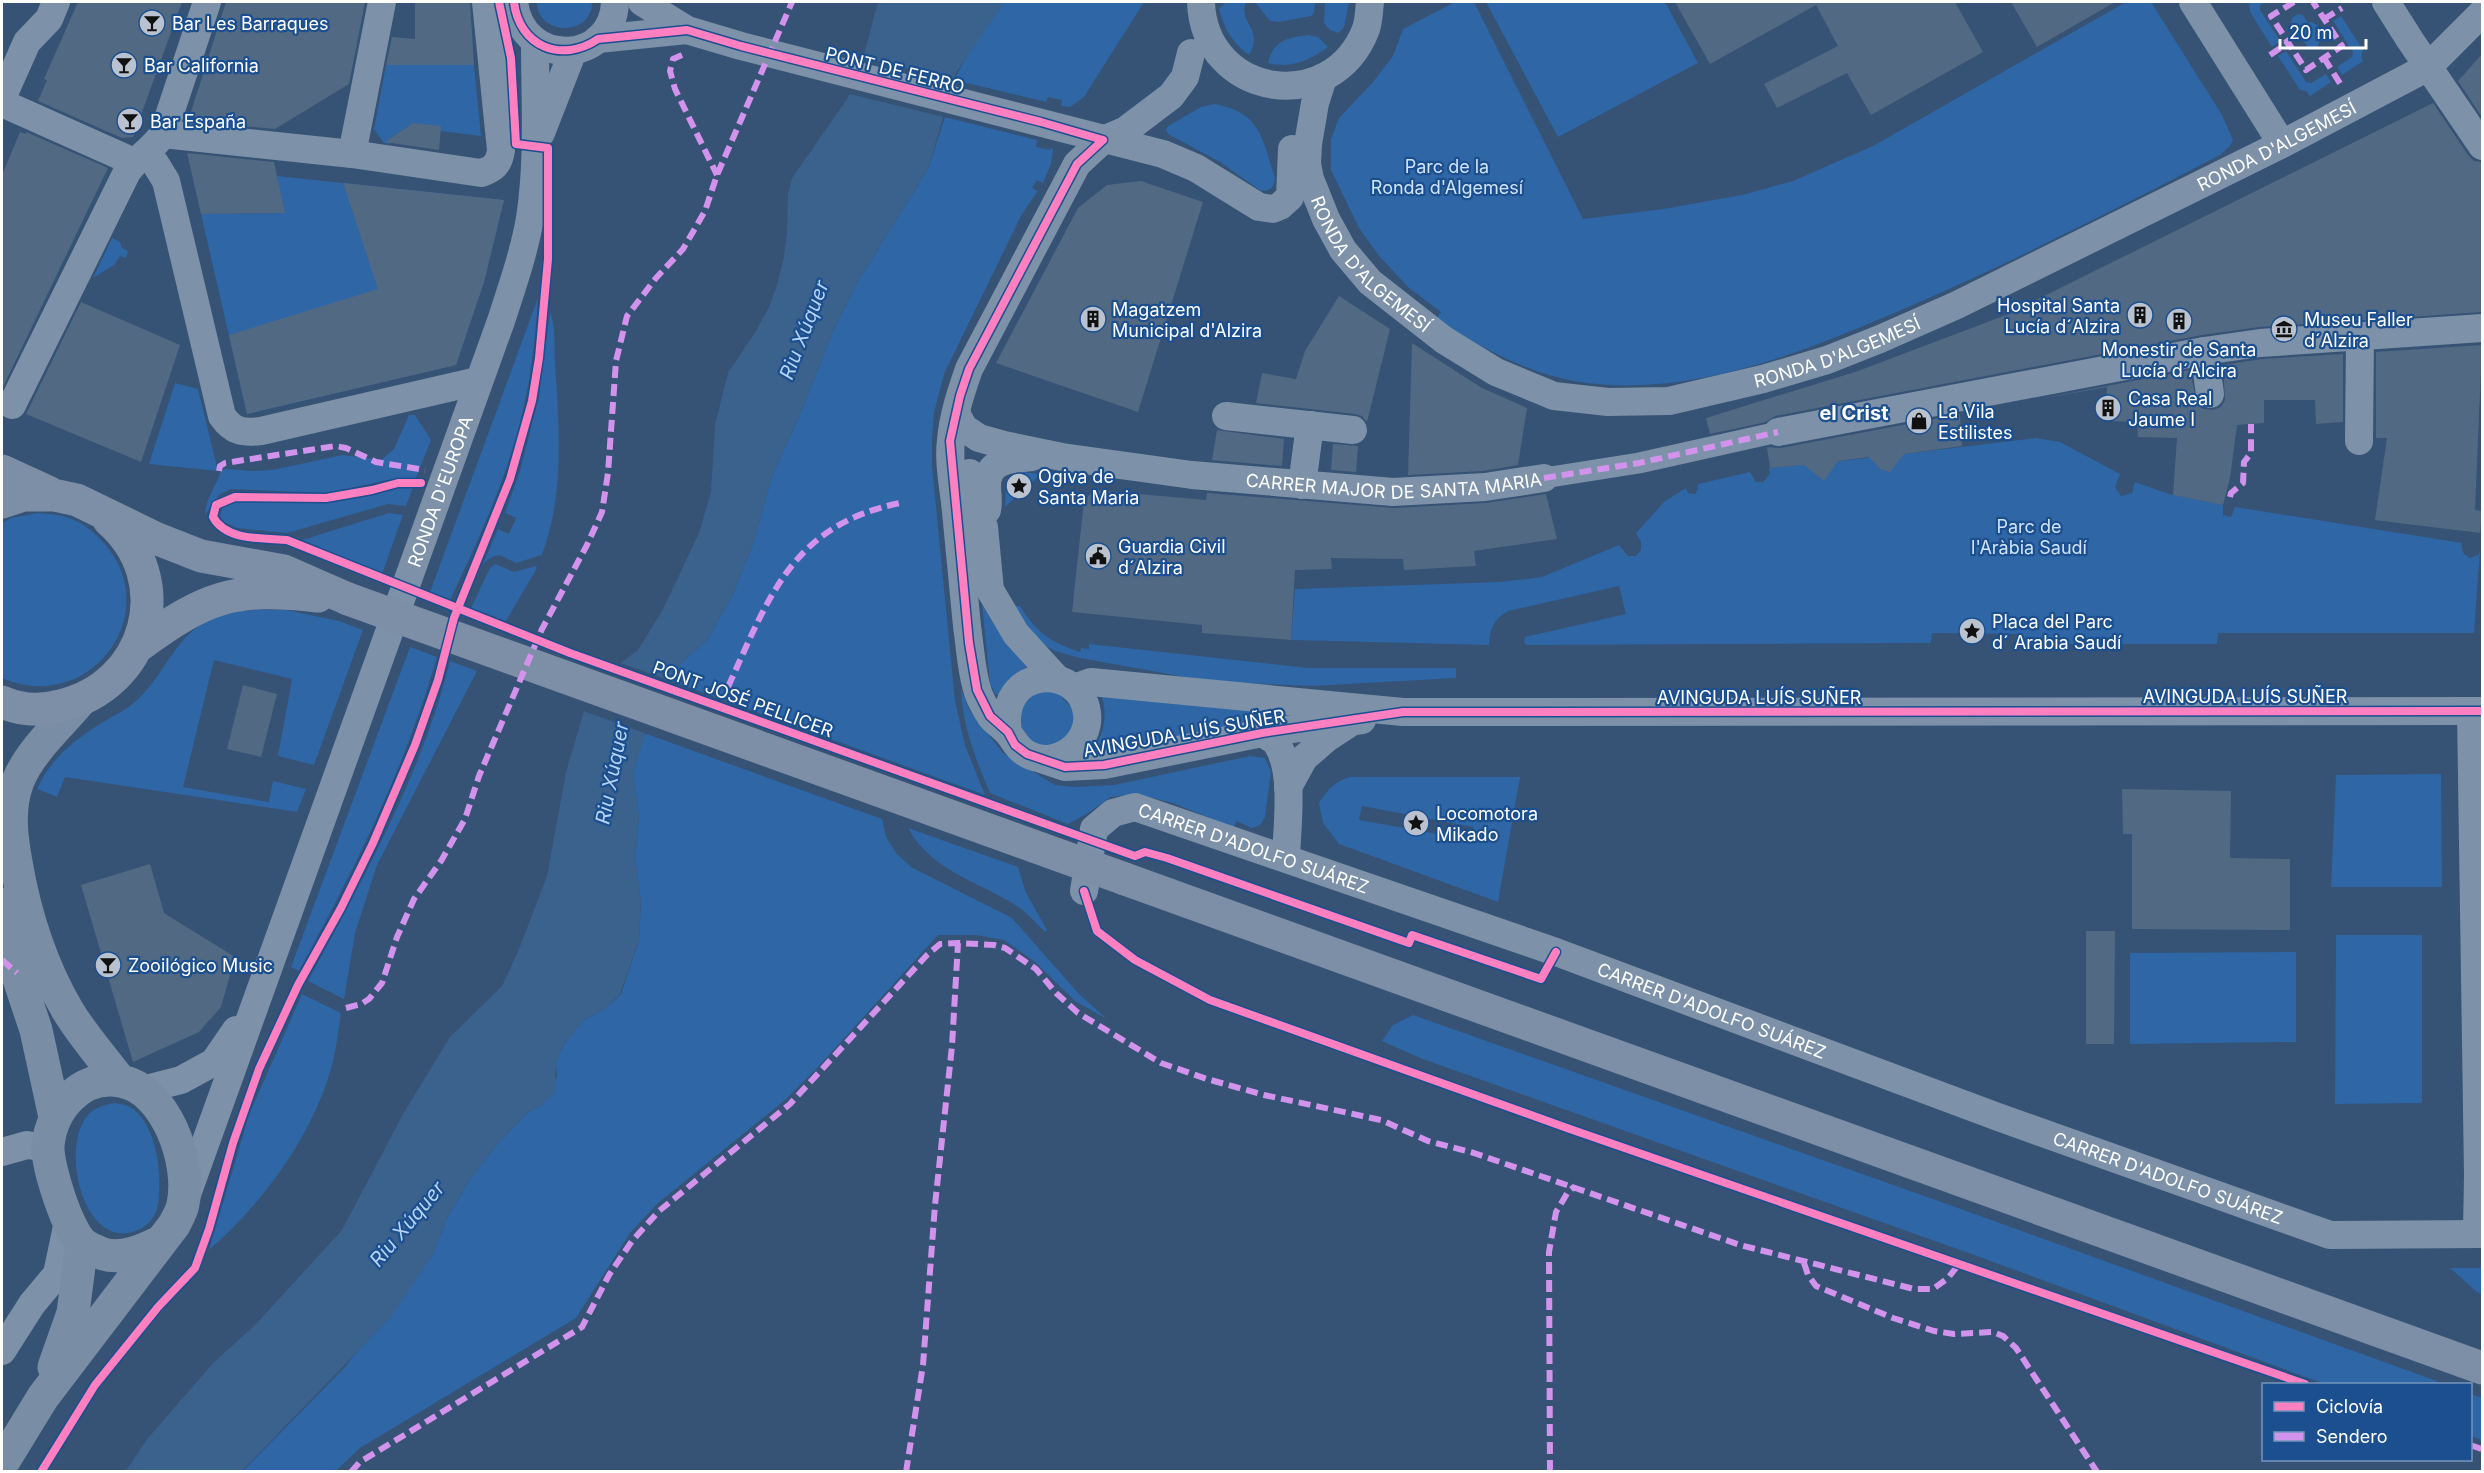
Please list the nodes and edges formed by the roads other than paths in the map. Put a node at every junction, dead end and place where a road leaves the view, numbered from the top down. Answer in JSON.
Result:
{"nodes":[{"id":1,"x":56,"y":2,"type":"edge"},
{"id":2,"x":207,"y":2,"type":"edge"},
{"id":3,"x":382,"y":2,"type":"edge"},
{"id":4,"x":486,"y":2,"type":"edge"},
{"id":5,"x":514,"y":2,"type":"edge"},
{"id":6,"x":615,"y":2,"type":"edge"},
{"id":7,"x":642,"y":2,"type":"edge"},
{"id":8,"x":1384,"y":2,"type":"edge"},
{"id":9,"x":2193,"y":2,"type":"edge"},
{"id":10,"x":2386,"y":2,"type":"edge"},
{"id":11,"x":1201,"y":3,"type":"edge"},
{"id":12,"x":2482,"y":13,"type":"edge"},
{"id":13,"x":1368,"y":14,"type":"edge"},
{"id":14,"x":687,"y":30,"type":"junction"},
{"id":15,"x":598,"y":39,"type":"junction"},
{"id":16,"x":535,"y":42,"type":"junction"},
{"id":17,"x":573,"y":51,"type":"junction"},
{"id":18,"x":1191,"y":53,"type":"junction"},
{"id":19,"x":2428,"y":67,"type":"junction"},
{"id":20,"x":1313,"y":81,"type":"junction"},
{"id":21,"x":4,"y":110,"type":"edge"},
{"id":22,"x":1041,"y":122,"type":"junction"},
{"id":23,"x":1103,"y":140,"type":"junction"},
{"id":24,"x":2282,"y":144,"type":"junction"},
{"id":25,"x":536,"y":146,"type":"junction"},
{"id":26,"x":2482,"y":146,"type":"edge"},
{"id":27,"x":148,"y":150,"type":"junction"},
{"id":28,"x":352,"y":154,"type":"junction"},
{"id":29,"x":2482,"y":328,"type":"edge"},
{"id":30,"x":2360,"y":336,"type":"junction"},
{"id":31,"x":2204,"y":351,"type":"junction"},
{"id":32,"x":478,"y":381,"type":"junction"},
{"id":33,"x":2210,"y":394,"type":"dead end"},
{"id":34,"x":12,"y":405,"type":"dead end"},
{"id":35,"x":1226,"y":416,"type":"dead end"},
{"id":36,"x":960,"y":420,"type":"junction"},
{"id":37,"x":1310,"y":425,"type":"junction"},
{"id":38,"x":1353,"y":430,"type":"dead end"},
{"id":39,"x":1778,"y":432,"type":"joint"},
{"id":40,"x":2360,"y":441,"type":"dead end"},
{"id":41,"x":1055,"y":455,"type":"junction"},
{"id":42,"x":2,"y":471,"type":"edge"},
{"id":43,"x":1544,"y":478,"type":"joint"},
{"id":44,"x":1302,"y":485,"type":"junction"},
{"id":45,"x":54,"y":495,"type":"junction"},
{"id":46,"x":2,"y":502,"type":"edge"},
{"id":47,"x":98,"y":511,"type":"junction"},
{"id":48,"x":984,"y":527,"type":"junction"},
{"id":49,"x":348,"y":599,"type":"junction"},
{"id":50,"x":137,"y":647,"type":"junction"},
{"id":51,"x":1065,"y":684,"type":"junction"},
{"id":52,"x":2,"y":702,"type":"edge"},
{"id":53,"x":79,"y":702,"type":"junction"},
{"id":54,"x":2476,"y":711,"type":"edge"},
{"id":55,"x":1403,"y":712,"type":"junction"},
{"id":56,"x":1354,"y":721,"type":"junction"},
{"id":57,"x":1008,"y":732,"type":"junction"},
{"id":58,"x":1262,"y":733,"type":"junction"},
{"id":59,"x":1042,"y":759,"type":"junction"},
{"id":60,"x":1288,"y":787,"type":"junction"},
{"id":61,"x":1286,"y":858,"type":"junction"},
{"id":62,"x":1084,"y":891,"type":"dead end"},
{"id":63,"x":2,"y":904,"type":"edge"},
{"id":64,"x":258,"y":999,"type":"junction"},
{"id":65,"x":131,"y":1085,"type":"junction"},
{"id":66,"x":51,"y":1132,"type":"junction"},
{"id":67,"x":2,"y":1152,"type":"edge"},
{"id":68,"x":183,"y":1204,"type":"junction"},
{"id":69,"x":75,"y":1233,"type":"junction"},
{"id":70,"x":2480,"y":1234,"type":"edge"},
{"id":71,"x":160,"y":1242,"type":"junction"},
{"id":72,"x":2,"y":1351,"type":"edge"},
{"id":73,"x":2482,"y":1368,"type":"edge"},
{"id":74,"x":43,"y":1397,"type":"junction"},
{"id":75,"x":2,"y":1464,"type":"edge"}],
"edges":[{"from":1,"to":21,"type":"street"},
{"from":2,"to":27,"type":"street"},
{"from":3,"to":28,"type":"street"},
{"from":4,"to":28,"type":"street"},
{"from":5,"to":16,"type":"street"},
{"from":6,"to":15,"type":"street"},
{"from":7,"to":14,"type":"street"},
{"from":8,"to":13,"type":"street"},
{"from":9,"to":24,"type":"street"},
{"from":10,"to":19,"type":"street"},
{"from":11,"to":18,"type":"street"},
{"from":11,"to":20,"type":"street"},
{"from":12,"to":19,"type":"street","name":"RONDA D'ALGEMESÍ"},
{"from":13,"to":20,"type":"street"},
{"from":14,"to":15,"type":"street"},
{"from":14,"to":22,"type":"street","name":"PONT DE FERRO"},
{"from":15,"to":17,"type":"street"},
{"from":16,"to":17,"type":"street"},
{"from":16,"to":25,"type":"street"},
{"from":17,"to":25,"type":"street"},
{"from":18,"to":22,"type":"street"},
{"from":18,"to":23,"type":"street"},
{"from":19,"to":24,"type":"street","name":"RONDA D'ALGEMESÍ"},
{"from":19,"to":26,"type":"street"},
{"from":20,"to":23,"type":"street","name":"RONDA D'ALGEMESÍ"},
{"from":20,"to":24,"type":"street","name":"RONDA D'ALGEMESÍ"},
{"from":21,"to":27,"type":"street"},
{"from":22,"to":23,"type":"street","name":"RONDA D'ALGEMESÍ"},
{"from":23,"to":36,"type":"street"},
{"from":25,"to":32,"type":"street","name":"RONDA D'EUROPA"},
{"from":27,"to":28,"type":"street"},
{"from":27,"to":32,"type":"street"},
{"from":27,"to":34,"type":"street"},
{"from":29,"to":30,"type":"street","name":"CARRER MAJOR DE SANTA MARIA"},
{"from":30,"to":31,"type":"street","name":"CARRER MAJOR DE SANTA MARIA"},
{"from":30,"to":40,"type":"street"},
{"from":31,"to":33,"type":"street"},
{"from":31,"to":39,"type":"street","name":"CARRER MAJOR DE SANTA MARIA"},
{"from":32,"to":64,"type":"street","name":"RONDA D'EUROPA"},
{"from":35,"to":37,"type":"street"},
{"from":36,"to":41,"type":"street"},
{"from":36,"to":48,"type":"street"},
{"from":36,"to":57,"type":"street"},
{"from":37,"to":38,"type":"street"},
{"from":37,"to":44,"type":"street"},
{"from":39,"to":43,"type":"street","name":"CARRER MAJOR DE SANTA MARIA"},
{"from":41,"to":44,"type":"street","name":"CARRER MAJOR DE SANTA MARIA"},
{"from":41,"to":48,"type":"street"},
{"from":42,"to":45,"type":"main road"},
{"from":43,"to":44,"type":"street","name":"CARRER MAJOR DE SANTA MARIA"},
{"from":45,"to":46,"type":"main road"},
{"from":45,"to":47,"type":"main road"},
{"from":47,"to":49,"type":"main road"},
{"from":47,"to":50,"type":"main road"},
{"from":48,"to":51,"type":"street"},
{"from":49,"to":50,"type":"main road"},
{"from":49,"to":73,"type":"main road","bridge":true},
{"from":50,"to":53,"type":"main road"},
{"from":51,"to":55,"type":"street","name":"AVINGUDA LUÍS SUÑER"},
{"from":51,"to":57,"type":"street"},
{"from":51,"to":59,"type":"street"},
{"from":52,"to":53,"type":"main road"},
{"from":53,"to":65,"type":"main road"},
{"from":54,"to":55,"type":"street","name":"AVINGUDA LUÍS SUÑER"},
{"from":54,"to":70,"type":"street"},
{"from":55,"to":56,"type":"street","name":"AVINGUDA LUÍS SUÑER"},
{"from":56,"to":58,"type":"street","name":"AVINGUDA LUÍS SUÑER"},
{"from":56,"to":60,"type":"street"},
{"from":57,"to":59,"type":"street"},
{"from":58,"to":59,"type":"street","name":"AVINGUDA LUÍS SUÑER"},
{"from":58,"to":60,"type":"street"},
{"from":60,"to":61,"type":"street"},
{"from":61,"to":62,"type":"street","name":"CARRER D'ADOLFO SUÁREZ"},
{"from":61,"to":70,"type":"street","name":"CARRER D'ADOLFO SUÁREZ"},
{"from":63,"to":66,"type":"main road"},
{"from":64,"to":65,"type":"street"},
{"from":64,"to":68,"type":"street"},
{"from":65,"to":66,"type":"main road"},
{"from":65,"to":68,"type":"main road"},
{"from":66,"to":67,"type":"street"},
{"from":66,"to":69,"type":"main road"},
{"from":68,"to":71,"type":"main road"},
{"from":69,"to":71,"type":"main road"},
{"from":69,"to":72,"type":"street"},
{"from":69,"to":74,"type":"main road"},
{"from":71,"to":74,"type":"main road"},
{"from":74,"to":75,"type":"main road"}]}
